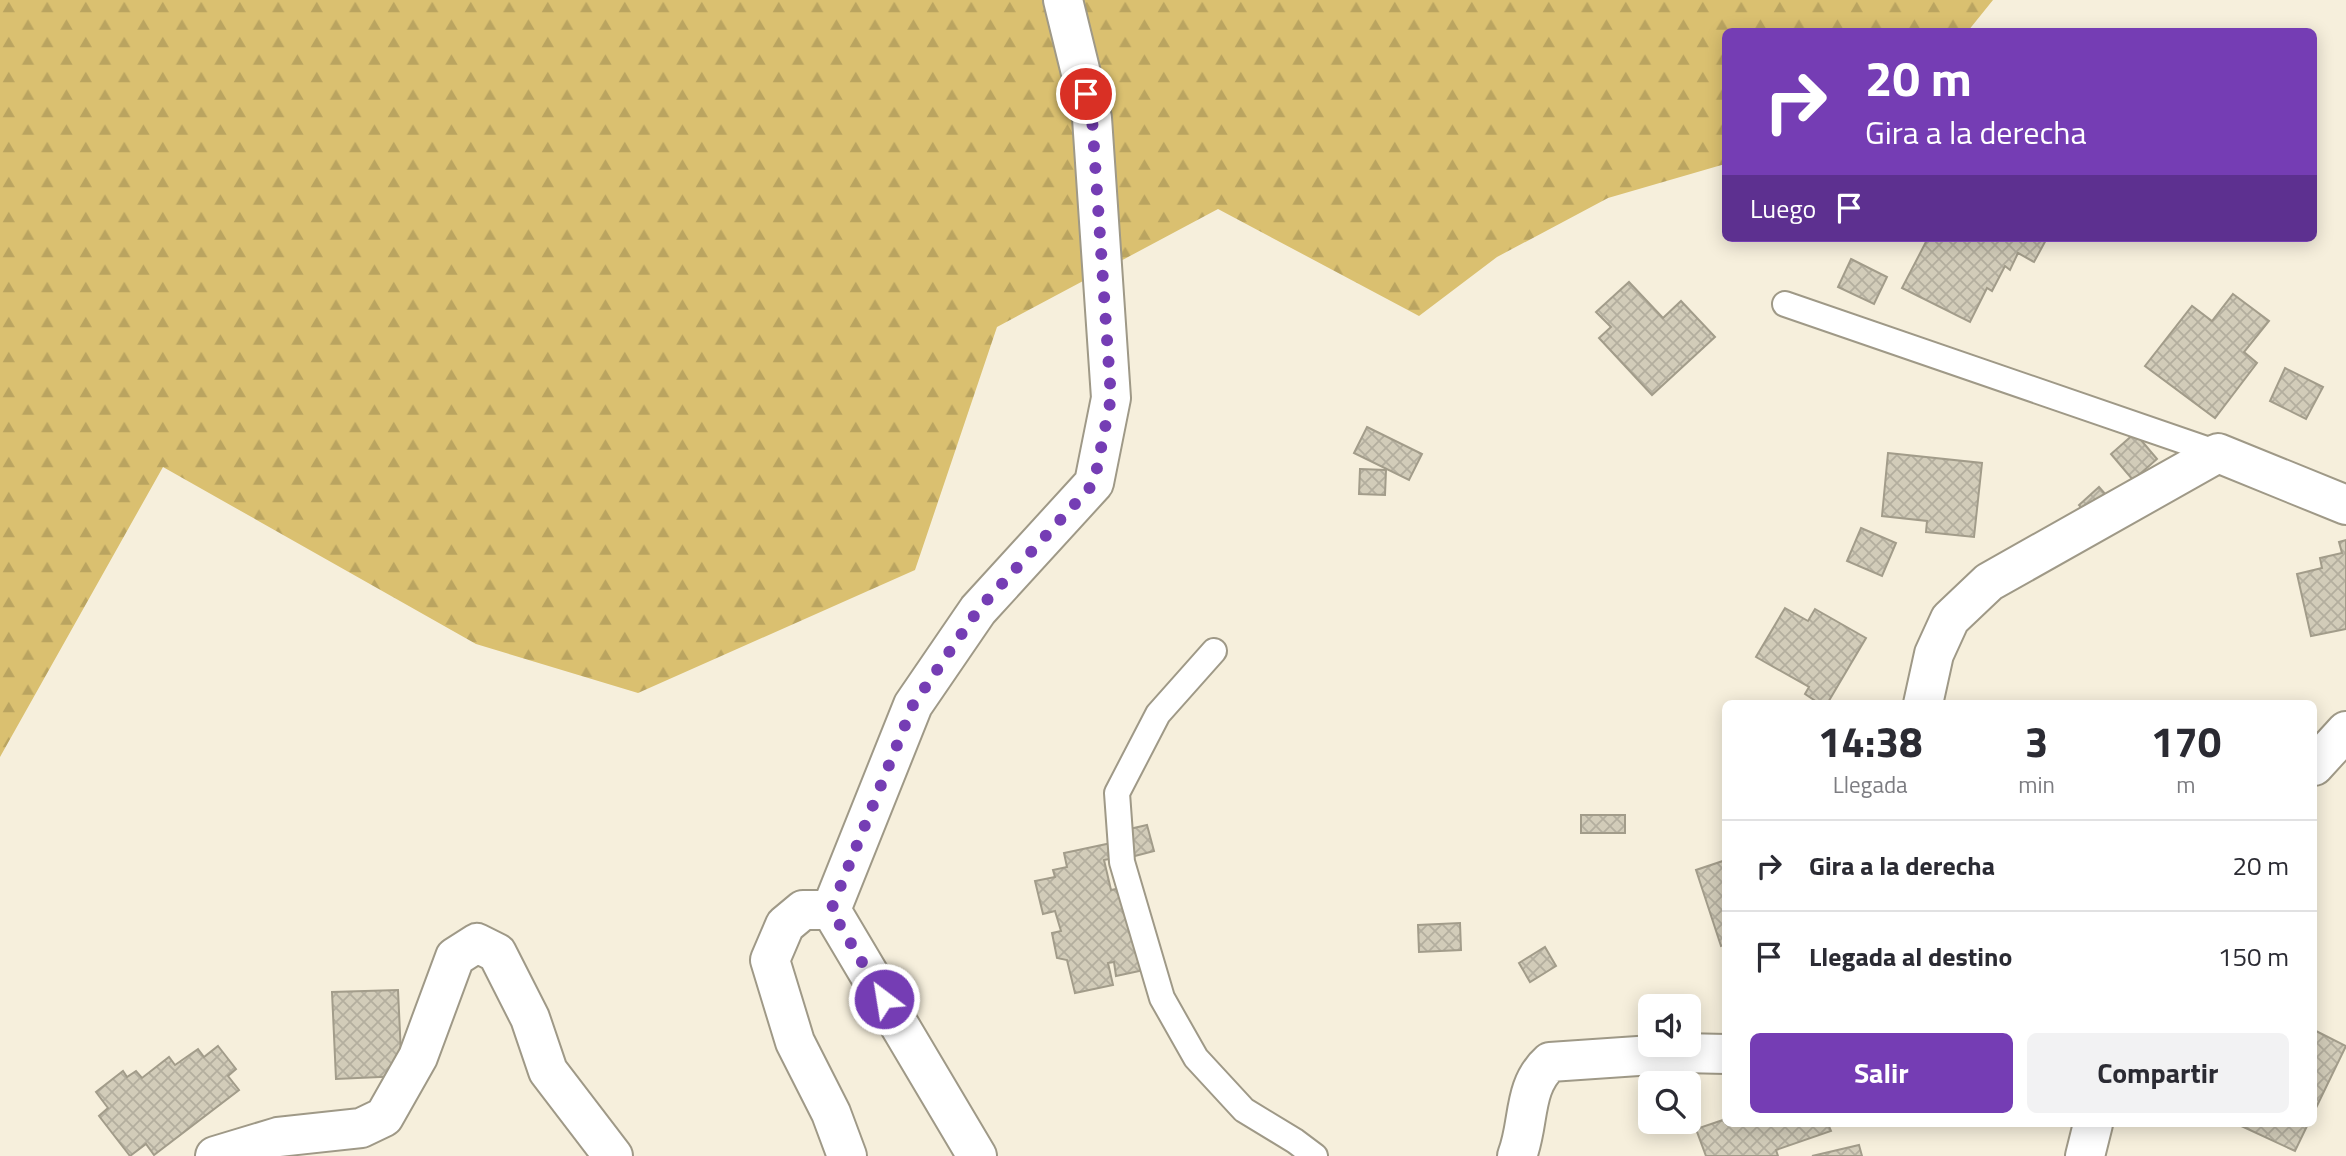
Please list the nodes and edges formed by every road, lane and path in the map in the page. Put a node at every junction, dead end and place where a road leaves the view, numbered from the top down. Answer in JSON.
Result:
{"nodes":[{"id":1,"x":1063,"y":0,"type":"edge"},
{"id":2,"x":1785,"y":304,"type":"dead end"},
{"id":3,"x":2218,"y":453,"type":"junction"},
{"id":4,"x":2346,"y":505,"type":"edge"},
{"id":5,"x":1214,"y":651,"type":"dead end"},
{"id":6,"x":1924,"y":700,"type":"edge"},
{"id":7,"x":2346,"y":731,"type":"edge"},
{"id":8,"x":2317,"y":763,"type":"edge"},
{"id":9,"x":831,"y":910,"type":"junction"},
{"id":10,"x":1722,"y":1054,"type":"edge"},
{"id":11,"x":2092,"y":1127,"type":"edge"},
{"id":12,"x":215,"y":1156,"type":"edge"},
{"id":13,"x":613,"y":1156,"type":"edge"},
{"id":14,"x":847,"y":1156,"type":"edge"},
{"id":15,"x":977,"y":1156,"type":"edge"},
{"id":16,"x":1314,"y":1156,"type":"edge"},
{"id":17,"x":1517,"y":1156,"type":"edge"},
{"id":18,"x":2085,"y":1156,"type":"edge"}],
"edges":[{"from":1,"to":9,"type":"street"},
{"from":2,"to":3,"type":"lane"},
{"from":3,"to":4,"type":"street"},
{"from":3,"to":6,"type":"street"},
{"from":5,"to":16,"type":"lane"},
{"from":7,"to":8,"type":"street"},
{"from":9,"to":14,"type":"street"},
{"from":9,"to":15,"type":"street"},
{"from":10,"to":17,"type":"street"},
{"from":11,"to":18,"type":"street"},
{"from":12,"to":13,"type":"street"}]}
